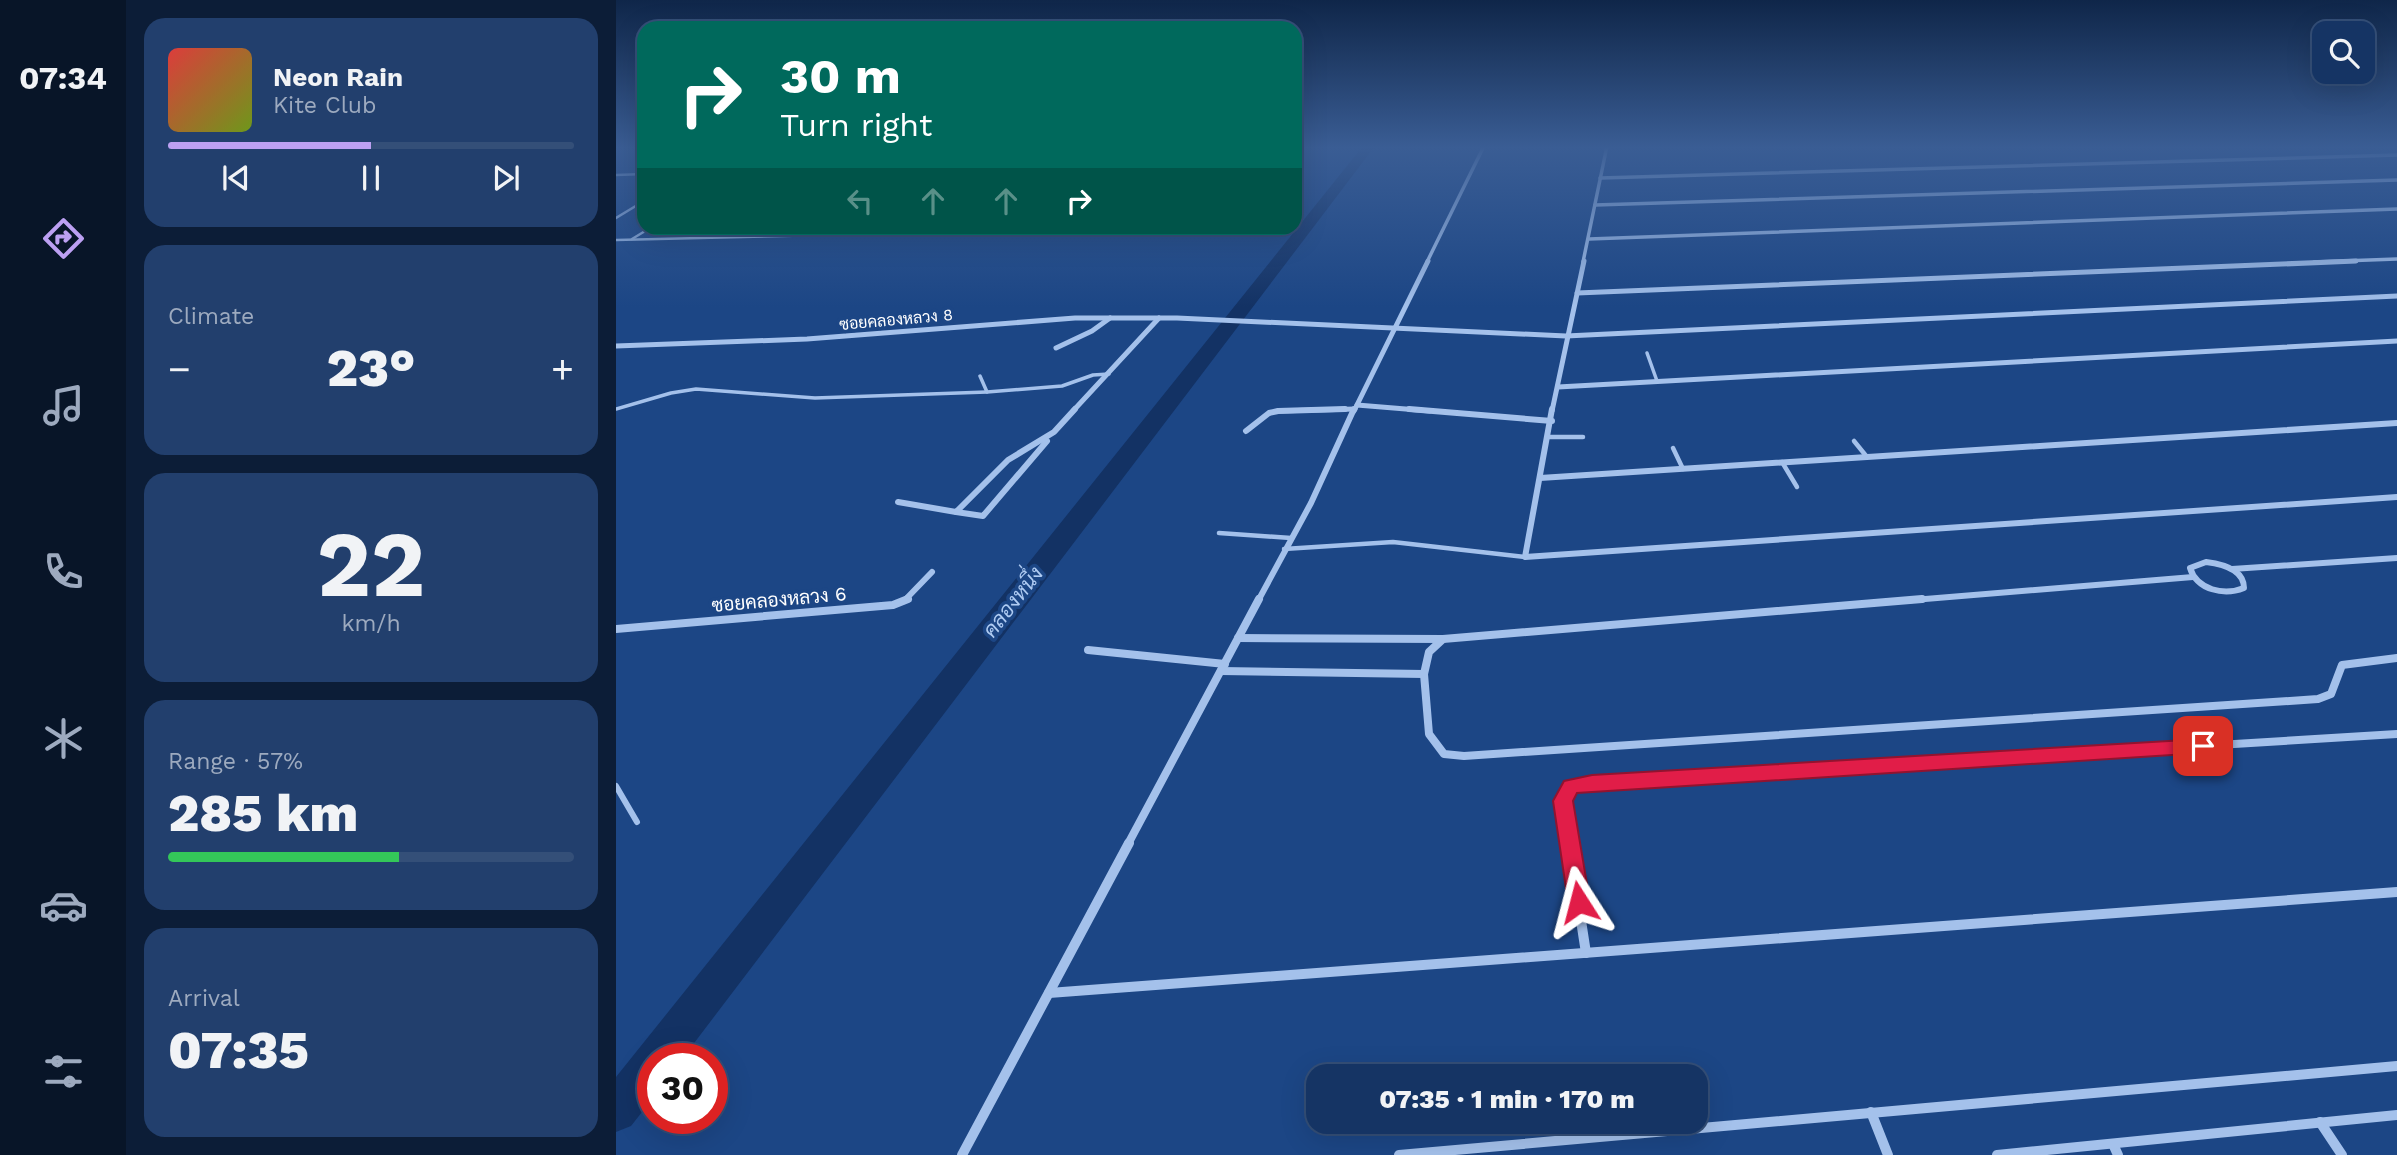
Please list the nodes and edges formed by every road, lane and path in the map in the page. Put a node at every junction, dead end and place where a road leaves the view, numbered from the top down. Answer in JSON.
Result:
{"nodes":[{"id":1,"x":1458,"y":200,"type":"edge"},
{"id":2,"x":1596,"y":200,"type":"edge"},
{"id":3,"x":1759,"y":200,"type":"edge"},
{"id":4,"x":637,"y":205,"type":"edge"},
{"id":5,"x":1595,"y":205,"type":"junction"},
{"id":6,"x":2397,"y":209,"type":"edge"},
{"id":7,"x":616,"y":218,"type":"edge"},
{"id":8,"x":639,"y":235,"type":"edge"},
{"id":9,"x":806,"y":235,"type":"edge"},
{"id":10,"x":632,"y":239,"type":"junction"},
{"id":11,"x":1589,"y":239,"type":"junction"},
{"id":12,"x":616,"y":240,"type":"edge"},
{"id":13,"x":2397,"y":259,"type":"edge"},
{"id":14,"x":1577,"y":293,"type":"junction"},
{"id":15,"x":2397,"y":296,"type":"edge"},
{"id":16,"x":1110,"y":318,"type":"junction"},
{"id":17,"x":1159,"y":318,"type":"junction"},
{"id":18,"x":1393,"y":329,"type":"junction"},
{"id":19,"x":1566,"y":335,"type":"junction"},
{"id":20,"x":2397,"y":341,"type":"edge"},
{"id":21,"x":616,"y":346,"type":"edge"},
{"id":22,"x":1056,"y":348,"type":"dead end"},
{"id":23,"x":1647,"y":353,"type":"dead end"},
{"id":24,"x":1110,"y":374,"type":"junction"},
{"id":25,"x":980,"y":376,"type":"dead end"},
{"id":26,"x":1657,"y":382,"type":"junction"},
{"id":27,"x":1558,"y":387,"type":"junction"},
{"id":28,"x":988,"y":392,"type":"junction"},
{"id":29,"x":1356,"y":407,"type":"junction"},
{"id":30,"x":616,"y":410,"type":"edge"},
{"id":31,"x":1552,"y":421,"type":"junction"},
{"id":32,"x":2397,"y":424,"type":"edge"},
{"id":33,"x":1246,"y":431,"type":"dead end"},
{"id":34,"x":1054,"y":432,"type":"junction"},
{"id":35,"x":1549,"y":437,"type":"junction"},
{"id":36,"x":1583,"y":437,"type":"dead end"},
{"id":37,"x":1854,"y":441,"type":"dead end"},
{"id":38,"x":1673,"y":448,"type":"dead end"},
{"id":39,"x":1867,"y":457,"type":"junction"},
{"id":40,"x":1782,"y":462,"type":"junction"},
{"id":41,"x":1683,"y":468,"type":"junction"},
{"id":42,"x":1540,"y":478,"type":"junction"},
{"id":43,"x":1797,"y":487,"type":"dead end"},
{"id":44,"x":2397,"y":497,"type":"edge"},
{"id":45,"x":898,"y":502,"type":"dead end"},
{"id":46,"x":956,"y":512,"type":"junction"},
{"id":47,"x":1219,"y":533,"type":"dead end"},
{"id":48,"x":1290,"y":538,"type":"junction"},
{"id":49,"x":1284,"y":549,"type":"junction"},
{"id":50,"x":1525,"y":558,"type":"junction"},
{"id":51,"x":2397,"y":558,"type":"edge"},
{"id":52,"x":2232,"y":569,"type":"junction"},
{"id":53,"x":932,"y":572,"type":"dead end"},
{"id":54,"x":2193,"y":577,"type":"junction"},
{"id":55,"x":616,"y":629,"type":"edge"},
{"id":56,"x":1238,"y":638,"type":"junction"},
{"id":57,"x":1443,"y":639,"type":"junction"},
{"id":58,"x":1088,"y":650,"type":"dead end"},
{"id":59,"x":2397,"y":658,"type":"edge"},
{"id":60,"x":1223,"y":667,"type":"junction"},
{"id":61,"x":1424,"y":674,"type":"junction"},
{"id":62,"x":2397,"y":734,"type":"edge"},
{"id":63,"x":616,"y":786,"type":"edge"},
{"id":64,"x":638,"y":822,"type":"dead end"},
{"id":65,"x":2397,"y":892,"type":"edge"},
{"id":66,"x":1586,"y":953,"type":"junction"},
{"id":67,"x":1049,"y":993,"type":"junction"},
{"id":68,"x":2397,"y":1066,"type":"edge"},
{"id":69,"x":1871,"y":1112,"type":"junction"},
{"id":70,"x":2397,"y":1115,"type":"edge"},
{"id":71,"x":2320,"y":1122,"type":"junction"},
{"id":72,"x":2115,"y":1149,"type":"edge"},
{"id":73,"x":1414,"y":1154,"type":"edge"},
{"id":74,"x":962,"y":1155,"type":"edge"},
{"id":75,"x":1399,"y":1155,"type":"edge"},
{"id":76,"x":1888,"y":1155,"type":"edge"},
{"id":77,"x":1997,"y":1155,"type":"edge"},
{"id":78,"x":2342,"y":1155,"type":"edge"}],
"edges":[{"from":1,"to":18,"type":"street"},
{"from":2,"to":5,"type":"street"},
{"from":3,"to":5,"type":"street"},
{"from":4,"to":7,"type":"lane"},
{"from":5,"to":11,"type":"street"},
{"from":6,"to":11,"type":"street"},
{"from":8,"to":10,"type":"lane"},
{"from":9,"to":10,"type":"lane"},
{"from":10,"to":12,"type":"lane"},
{"from":11,"to":14,"type":"street"},
{"from":13,"to":14,"type":"street"},
{"from":14,"to":19,"type":"street"},
{"from":15,"to":19,"type":"street","name":"ซอยคลองหลวง 8"},
{"from":16,"to":17,"type":"street","name":"ซอยคลองหลวง 8"},
{"from":16,"to":21,"type":"street","name":"ซอยคลองหลวง 8"},
{"from":16,"to":22,"type":"street"},
{"from":17,"to":18,"type":"street","name":"ซอยคลองหลวง 8"},
{"from":17,"to":24,"type":"street"},
{"from":18,"to":19,"type":"street","name":"ซอยคลองหลวง 8"},
{"from":18,"to":29,"type":"street"},
{"from":19,"to":27,"type":"street"},
{"from":20,"to":26,"type":"street"},
{"from":23,"to":26,"type":"lane"},
{"from":24,"to":28,"type":"lane"},
{"from":24,"to":34,"type":"street"},
{"from":25,"to":28,"type":"lane"},
{"from":26,"to":27,"type":"street"},
{"from":27,"to":31,"type":"street"},
{"from":28,"to":30,"type":"lane"},
{"from":29,"to":31,"type":"street"},
{"from":29,"to":33,"type":"street"},
{"from":29,"to":48,"type":"street"},
{"from":31,"to":35,"type":"street"},
{"from":32,"to":39,"type":"street"},
{"from":34,"to":46,"type":"street"},
{"from":34,"to":46,"type":"street"},
{"from":35,"to":36,"type":"lane"},
{"from":35,"to":42,"type":"street"},
{"from":37,"to":39,"type":"lane"},
{"from":38,"to":41,"type":"lane"},
{"from":39,"to":40,"type":"street"},
{"from":40,"to":41,"type":"street"},
{"from":40,"to":43,"type":"lane"},
{"from":41,"to":42,"type":"street"},
{"from":42,"to":50,"type":"street"},
{"from":44,"to":50,"type":"street"},
{"from":45,"to":46,"type":"street"},
{"from":47,"to":48,"type":"lane"},
{"from":48,"to":49,"type":"street"},
{"from":49,"to":50,"type":"lane"},
{"from":49,"to":56,"type":"street"},
{"from":51,"to":52,"type":"street"},
{"from":52,"to":54,"type":"street"},
{"from":52,"to":54,"type":"street"},
{"from":53,"to":55,"type":"street","name":"ซอยคลองหลวง 6"},
{"from":54,"to":57,"type":"street"},
{"from":56,"to":57,"type":"street"},
{"from":56,"to":60,"type":"street"},
{"from":57,"to":61,"type":"street"},
{"from":58,"to":60,"type":"street"},
{"from":59,"to":61,"type":"street"},
{"from":60,"to":61,"type":"street"},
{"from":60,"to":67,"type":"street"},
{"from":62,"to":66,"type":"street"},
{"from":63,"to":64,"type":"lane"},
{"from":65,"to":66,"type":"street"},
{"from":66,"to":67,"type":"street"},
{"from":67,"to":74,"type":"street"},
{"from":68,"to":69,"type":"street"},
{"from":69,"to":73,"type":"street"},
{"from":69,"to":76,"type":"street"},
{"from":70,"to":71,"type":"street"},
{"from":71,"to":72,"type":"street"},
{"from":71,"to":78,"type":"street"},
{"from":72,"to":77,"type":"street"},
{"from":73,"to":75,"type":"street"}]}
